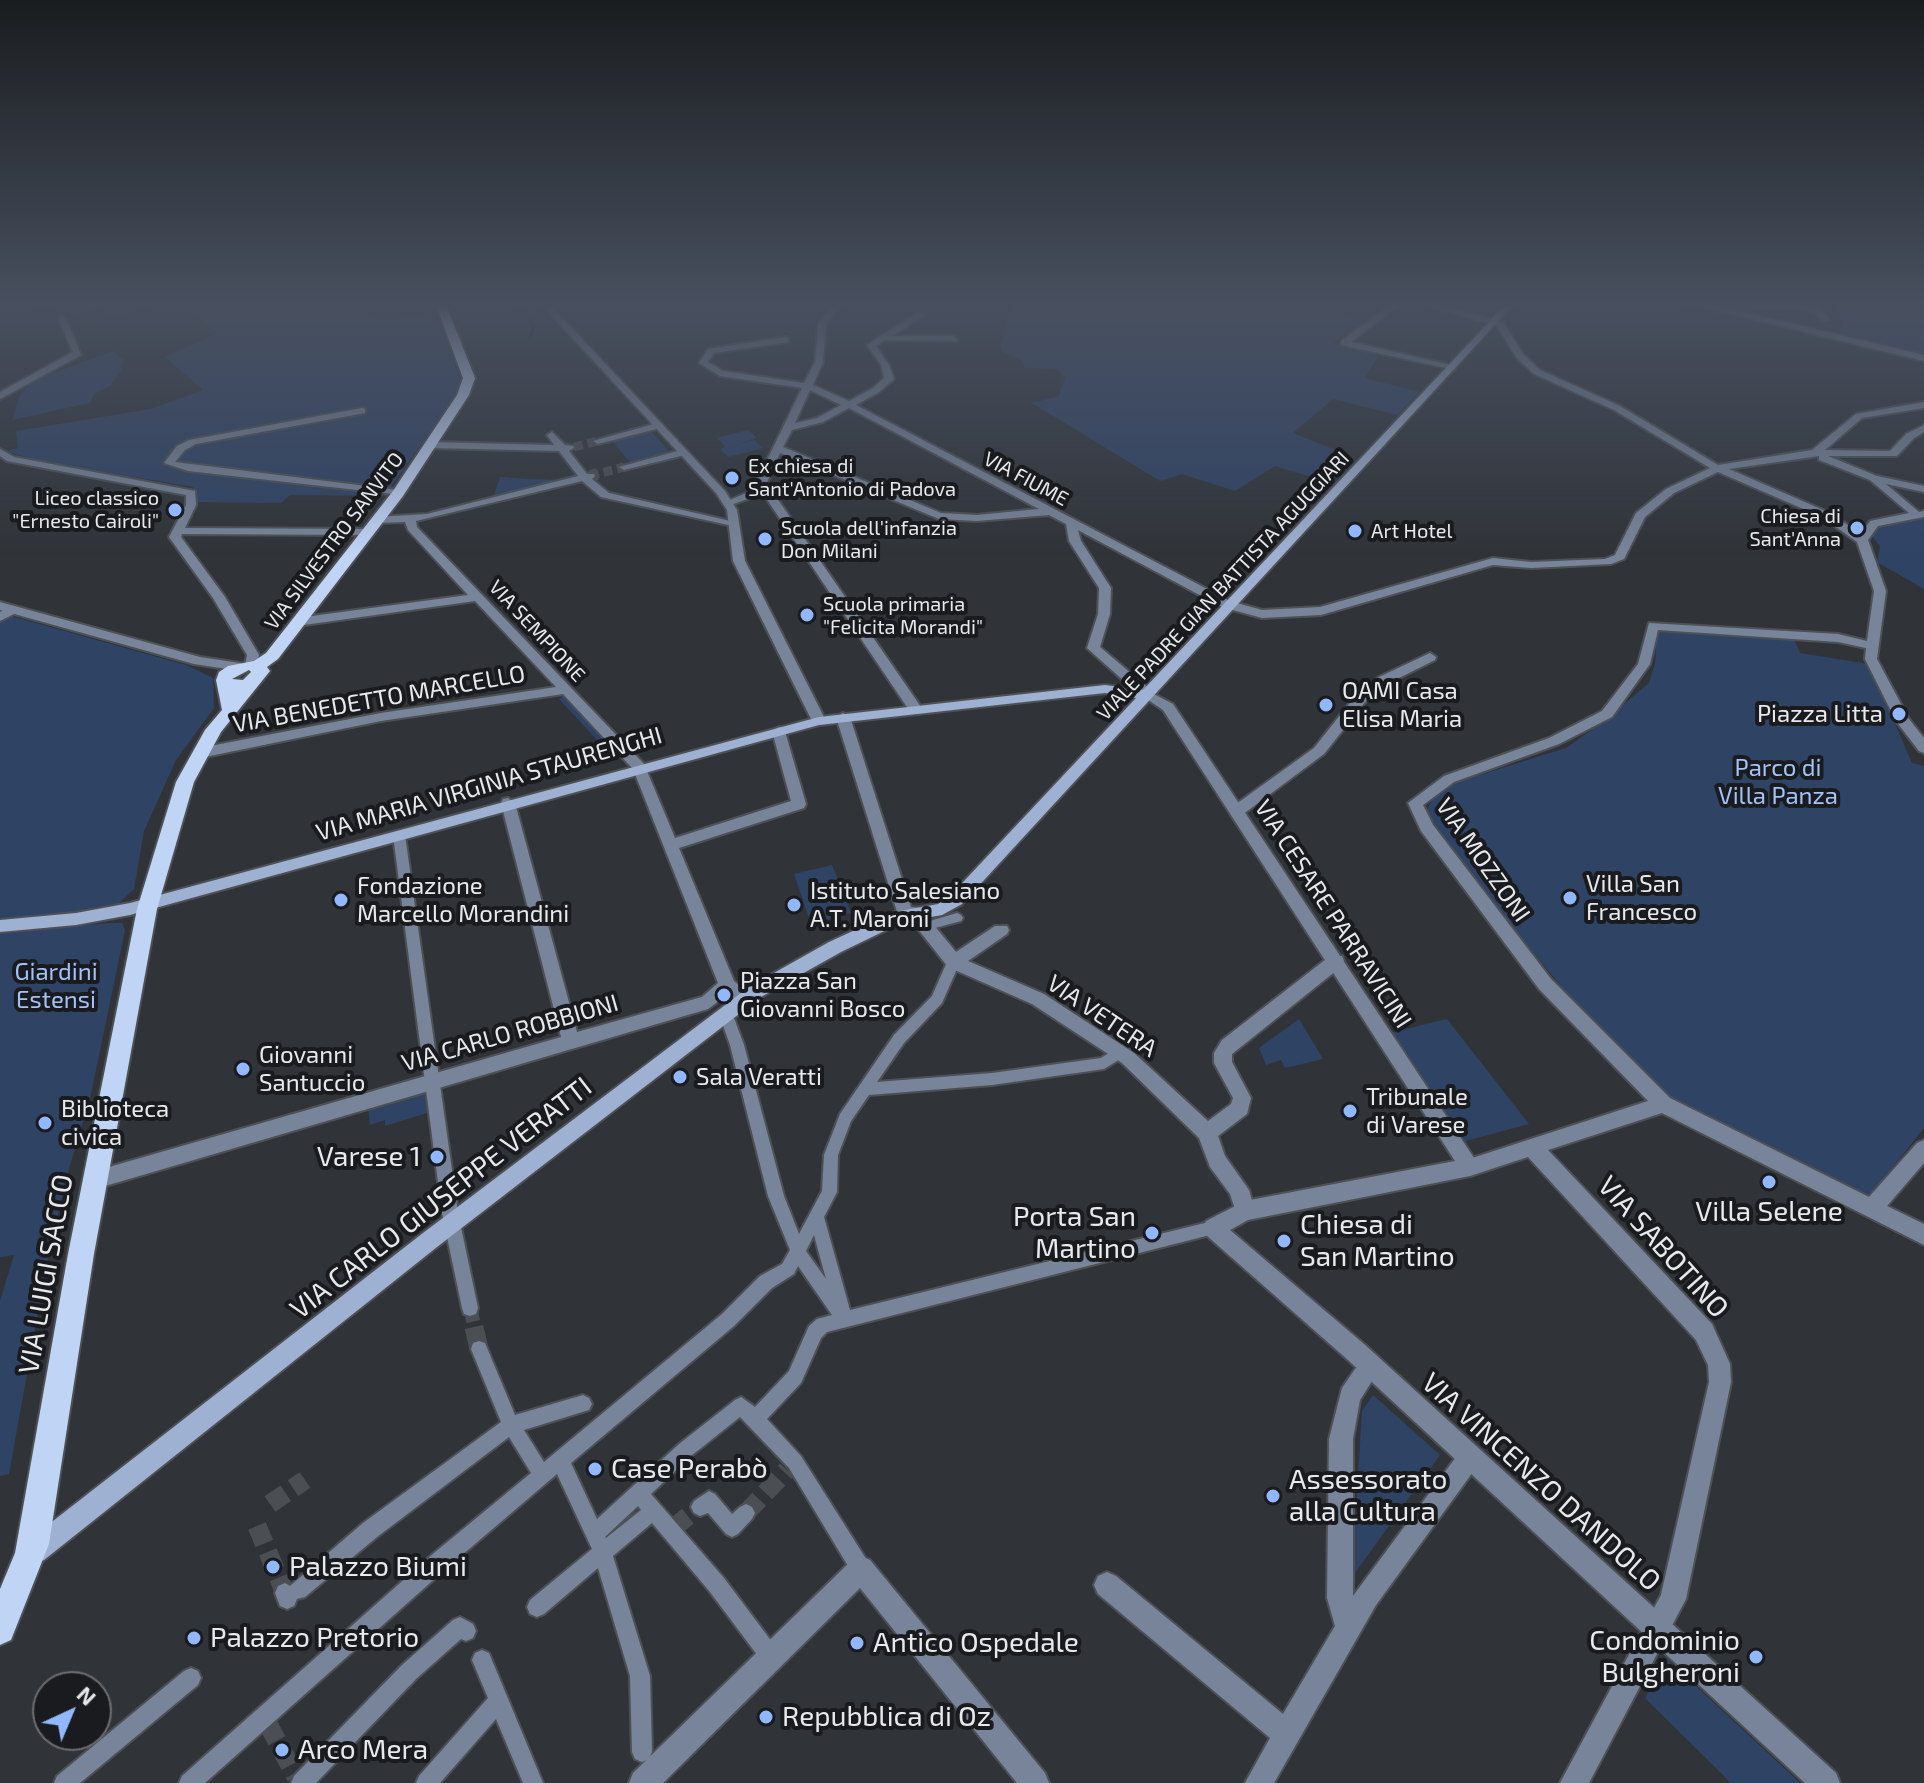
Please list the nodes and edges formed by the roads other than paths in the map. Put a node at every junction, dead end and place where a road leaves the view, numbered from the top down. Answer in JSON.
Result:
{"nodes":[{"id":1,"x":465,"y":388,"type":"edge"},
{"id":2,"x":622,"y":388,"type":"edge"},
{"id":3,"x":804,"y":388,"type":"edge"},
{"id":4,"x":817,"y":388,"type":"edge"},
{"id":5,"x":876,"y":388,"type":"edge"},
{"id":6,"x":1433,"y":388,"type":"edge"},
{"id":7,"x":1573,"y":388,"type":"edge"},
{"id":8,"x":1924,"y":405,"type":"edge"},
{"id":9,"x":850,"y":406,"type":"junction"},
{"id":10,"x":362,"y":411,"type":"dead end"},
{"id":11,"x":657,"y":426,"type":"junction"},
{"id":12,"x":786,"y":428,"type":"junction"},
{"id":13,"x":1924,"y":428,"type":"edge"},
{"id":14,"x":552,"y":435,"type":"dead end"},
{"id":15,"x":431,"y":445,"type":"junction"},
{"id":16,"x":569,"y":448,"type":"junction"},
{"id":17,"x":776,"y":448,"type":"junction"},
{"id":18,"x":0,"y":452,"type":"edge"},
{"id":19,"x":681,"y":453,"type":"junction"},
{"id":20,"x":1815,"y":453,"type":"junction"},
{"id":21,"x":1719,"y":468,"type":"junction"},
{"id":22,"x":587,"y":477,"type":"junction"},
{"id":23,"x":1874,"y":478,"type":"junction"},
{"id":24,"x":757,"y":486,"type":"junction"},
{"id":25,"x":1924,"y":489,"type":"edge"},
{"id":26,"x":398,"y":493,"type":"junction"},
{"id":27,"x":729,"y":508,"type":"junction"},
{"id":28,"x":1050,"y":512,"type":"junction"},
{"id":29,"x":1921,"y":514,"type":"edge"},
{"id":30,"x":410,"y":520,"type":"junction"},
{"id":31,"x":1071,"y":523,"type":"junction"},
{"id":32,"x":371,"y":526,"type":"junction"},
{"id":33,"x":176,"y":531,"type":"junction"},
{"id":34,"x":1862,"y":540,"type":"junction"},
{"id":35,"x":477,"y":597,"type":"junction"},
{"id":36,"x":1230,"y":606,"type":"junction"},
{"id":37,"x":6,"y":608,"type":"edge"},
{"id":38,"x":0,"y":617,"type":"edge"},
{"id":39,"x":297,"y":622,"type":"junction"},
{"id":40,"x":1870,"y":645,"type":"junction"},
{"id":41,"x":1430,"y":657,"type":"dead end"},
{"id":42,"x":199,"y":661,"type":"junction"},
{"id":43,"x":251,"y":670,"type":"junction"},
{"id":44,"x":224,"y":682,"type":"junction"},
{"id":45,"x":565,"y":690,"type":"junction"},
{"id":46,"x":1148,"y":695,"type":"junction"},
{"id":47,"x":229,"y":708,"type":"junction"},
{"id":48,"x":916,"y":710,"type":"junction"},
{"id":49,"x":843,"y":717,"type":"junction"},
{"id":50,"x":819,"y":721,"type":"junction"},
{"id":51,"x":779,"y":731,"type":"junction"},
{"id":52,"x":1924,"y":748,"type":"edge"},
{"id":53,"x":200,"y":753,"type":"junction"},
{"id":54,"x":639,"y":767,"type":"junction"},
{"id":55,"x":508,"y":803,"type":"junction"},
{"id":56,"x":1237,"y":811,"type":"junction"},
{"id":57,"x":399,"y":835,"type":"junction"},
{"id":58,"x":670,"y":845,"type":"junction"},
{"id":59,"x":149,"y":903,"type":"junction"},
{"id":60,"x":911,"y":914,"type":"junction"},
{"id":61,"x":957,"y":918,"type":"dead end"},
{"id":62,"x":0,"y":926,"type":"edge"},
{"id":63,"x":1001,"y":930,"type":"dead end"},
{"id":64,"x":1336,"y":961,"type":"junction"},
{"id":65,"x":954,"y":962,"type":"junction"},
{"id":66,"x":727,"y":985,"type":"junction"},
{"id":67,"x":744,"y":1000,"type":"junction"},
{"id":68,"x":708,"y":1002,"type":"junction"},
{"id":69,"x":726,"y":1014,"type":"junction"},
{"id":70,"x":571,"y":1042,"type":"junction"},
{"id":71,"x":1120,"y":1052,"type":"junction"},
{"id":72,"x":431,"y":1082,"type":"junction"},
{"id":73,"x":864,"y":1089,"type":"junction"},
{"id":74,"x":1663,"y":1104,"type":"junction"},
{"id":75,"x":1207,"y":1133,"type":"junction"},
{"id":76,"x":1534,"y":1149,"type":"junction"},
{"id":77,"x":1924,"y":1149,"type":"edge"},
{"id":78,"x":1470,"y":1167,"type":"junction"},
{"id":79,"x":97,"y":1179,"type":"junction"},
{"id":80,"x":1872,"y":1208,"type":"junction"},
{"id":81,"x":1245,"y":1211,"type":"junction"},
{"id":82,"x":817,"y":1218,"type":"junction"},
{"id":83,"x":452,"y":1224,"type":"junction"},
{"id":84,"x":1213,"y":1228,"type":"junction"},
{"id":85,"x":1922,"y":1233,"type":"edge"},
{"id":86,"x":794,"y":1261,"type":"junction"},
{"id":87,"x":470,"y":1308,"type":"tunnel mouth"},
{"id":88,"x":845,"y":1320,"type":"junction"},
{"id":89,"x":479,"y":1349,"type":"tunnel mouth"},
{"id":90,"x":1370,"y":1367,"type":"junction"},
{"id":91,"x":583,"y":1404,"type":"dead end"},
{"id":92,"x":755,"y":1419,"type":"junction"},
{"id":93,"x":511,"y":1425,"type":"junction"},
{"id":94,"x":1470,"y":1457,"type":"junction"},
{"id":95,"x":560,"y":1460,"type":"junction"},
{"id":96,"x":542,"y":1475,"type":"junction"},
{"id":97,"x":640,"y":1495,"type":"junction"},
{"id":98,"x":700,"y":1507,"type":"dead end"},
{"id":99,"x":652,"y":1512,"type":"junction"},
{"id":100,"x":746,"y":1513,"type":"dead end"},
{"id":101,"x":599,"y":1543,"type":"junction"},
{"id":102,"x":30,"y":1555,"type":"junction"},
{"id":103,"x":861,"y":1569,"type":"junction"},
{"id":104,"x":0,"y":1580,"type":"edge"},
{"id":105,"x":1107,"y":1585,"type":"dead end"},
{"id":106,"x":290,"y":1594,"type":"dead end"},
{"id":107,"x":537,"y":1607,"type":"dead end"},
{"id":108,"x":0,"y":1614,"type":"edge"},
{"id":109,"x":1349,"y":1628,"type":"junction"},
{"id":110,"x":0,"y":1629,"type":"edge"},
{"id":111,"x":1658,"y":1629,"type":"junction"},
{"id":112,"x":466,"y":1631,"type":"dead end"},
{"id":113,"x":771,"y":1657,"type":"junction"},
{"id":114,"x":482,"y":1660,"type":"dead end"},
{"id":115,"x":191,"y":1678,"type":"dead end"},
{"id":116,"x":499,"y":1701,"type":"junction"},
{"id":117,"x":1287,"y":1735,"type":"junction"},
{"id":118,"x":642,"y":1752,"type":"dead end"},
{"id":119,"x":72,"y":1780,"type":"edge"},
{"id":120,"x":299,"y":1781,"type":"edge"},
{"id":121,"x":189,"y":1783,"type":"edge"},
{"id":122,"x":426,"y":1783,"type":"edge"},
{"id":123,"x":533,"y":1783,"type":"edge"},
{"id":124,"x":643,"y":1783,"type":"edge"},
{"id":125,"x":1035,"y":1783,"type":"edge"},
{"id":126,"x":1259,"y":1783,"type":"edge"},
{"id":127,"x":1574,"y":1783,"type":"edge"},
{"id":128,"x":1826,"y":1783,"type":"edge"}],
"edges":[{"from":1,"to":15,"type":"main road","name":"VIA SILVESTRO SANVITO"},
{"from":2,"to":11,"type":"street"},
{"from":3,"to":12,"type":"street"},
{"from":4,"to":9,"type":"street","name":"VIA FIUME"},
{"from":5,"to":9,"type":"street"},
{"from":6,"to":36,"type":"main road","name":"VIALE PADRE GIAN BATTISTA AGUGGIARI"},
{"from":7,"to":21,"type":"street"},
{"from":8,"to":20,"type":"street"},
{"from":9,"to":12,"type":"street"},
{"from":9,"to":28,"type":"street","name":"VIA FIUME"},
{"from":10,"to":26,"type":"street"},
{"from":11,"to":19,"type":"street"},
{"from":11,"to":19,"type":"street"},
{"from":12,"to":17,"type":"street"},
{"from":13,"to":20,"type":"street","name":"VIA FIUME"},
{"from":14,"to":16,"type":"street"},
{"from":15,"to":16,"type":"street"},
{"from":15,"to":26,"type":"main road","name":"VIA SILVESTRO SANVITO"},
{"from":16,"to":22,"type":"street"},
{"from":17,"to":24,"type":"street"},
{"from":17,"to":28,"type":"street"},
{"from":18,"to":33,"type":"street"},
{"from":19,"to":27,"type":"street"},
{"from":20,"to":21,"type":"street","name":"VIA FIUME"},
{"from":20,"to":23,"type":"street"},
{"from":21,"to":34,"type":"street"},
{"from":21,"to":36,"type":"street","name":"VIA FIUME"},
{"from":22,"to":27,"type":"street"},
{"from":22,"to":30,"type":"street"},
{"from":23,"to":25,"type":"street"},
{"from":23,"to":29,"type":"street"},
{"from":24,"to":27,"type":"street"},
{"from":24,"to":48,"type":"street"},
{"from":26,"to":32,"type":"main road","name":"VIA SILVESTRO SANVITO"},
{"from":27,"to":50,"type":"street"},
{"from":28,"to":31,"type":"street","name":"VIA FIUME"},
{"from":29,"to":34,"type":"street"},
{"from":30,"to":32,"type":"street"},
{"from":30,"to":35,"type":"street","name":"VIA SEMPIONE"},
{"from":31,"to":36,"type":"street","name":"VIA FIUME"},
{"from":31,"to":46,"type":"street","name":"VIA CESARE PARRAVICINI"},
{"from":32,"to":33,"type":"street"},
{"from":32,"to":39,"type":"main road","name":"VIA SILVESTRO SANVITO"},
{"from":33,"to":43,"type":"street"},
{"from":34,"to":40,"type":"street"},
{"from":35,"to":39,"type":"street"},
{"from":35,"to":45,"type":"street","name":"VIA SEMPIONE"},
{"from":36,"to":46,"type":"main road","name":"VIALE PADRE GIAN BATTISTA AGUGGIARI"},
{"from":37,"to":38,"type":"street"},
{"from":37,"to":42,"type":"street"},
{"from":39,"to":43,"type":"main road","name":"VIA SILVESTRO SANVITO"},
{"from":40,"to":52,"type":"street"},
{"from":40,"to":74,"type":"street","name":"VIA MOZZONI"},
{"from":41,"to":56,"type":"street"},
{"from":42,"to":43,"type":"street"},
{"from":42,"to":44,"type":"street"},
{"from":43,"to":44,"type":"main road"},
{"from":43,"to":47,"type":"main road","name":"VIA SILVESTRO SANVITO"},
{"from":44,"to":47,"type":"main road"},
{"from":45,"to":53,"type":"street","name":"VIA BENEDETTO MARCELLO"},
{"from":45,"to":54,"type":"street","name":"VIA SEMPIONE"},
{"from":46,"to":48,"type":"main road","name":"VIA MARIA VIRGINIA STAURENGHI"},
{"from":46,"to":56,"type":"street","name":"VIA CESARE PARRAVICINI"},
{"from":46,"to":60,"type":"main road","name":"VIALE PADRE GIAN BATTISTA AGUGGIARI"},
{"from":47,"to":53,"type":"main road","name":"VIA SILVESTRO SANVITO"},
{"from":48,"to":49,"type":"main road","name":"VIA MARIA VIRGINIA STAURENGHI"},
{"from":49,"to":50,"type":"main road","name":"VIA MARIA VIRGINIA STAURENGHI"},
{"from":49,"to":60,"type":"street"},
{"from":50,"to":51,"type":"main road","name":"VIA MARIA VIRGINIA STAURENGHI"},
{"from":51,"to":54,"type":"main road","name":"VIA MARIA VIRGINIA STAURENGHI"},
{"from":51,"to":58,"type":"street"},
{"from":53,"to":59,"type":"main road","name":"VIA LUIGI SACCO"},
{"from":54,"to":55,"type":"main road","name":"VIA MARIA VIRGINIA STAURENGHI"},
{"from":54,"to":58,"type":"street"},
{"from":55,"to":57,"type":"main road","name":"VIA MARIA VIRGINIA STAURENGHI"},
{"from":55,"to":70,"type":"street"},
{"from":56,"to":64,"type":"street","name":"VIA CESARE PARRAVICINI"},
{"from":57,"to":59,"type":"main road","name":"VIA MARIA VIRGINIA STAURENGHI"},
{"from":57,"to":72,"type":"street"},
{"from":58,"to":66,"type":"street"},
{"from":59,"to":62,"type":"main road","name":"VIA MARIA VIRGINIA STAURENGHI"},
{"from":59,"to":79,"type":"main road","name":"VIA LUIGI SACCO"},
{"from":60,"to":65,"type":"street"},
{"from":60,"to":67,"type":"main road","name":"VIA CARLO GIUSEPPE VERATTI"},
{"from":61,"to":65,"type":"street"},
{"from":63,"to":65,"type":"street"},
{"from":64,"to":75,"type":"street"},
{"from":64,"to":78,"type":"street","name":"VIA CESARE PARRAVICINI"},
{"from":65,"to":71,"type":"street","name":"VIA VETERA"},
{"from":65,"to":73,"type":"street"},
{"from":66,"to":67,"type":"street"},
{"from":66,"to":68,"type":"street"},
{"from":67,"to":69,"type":"main road","name":"VIA CARLO GIUSEPPE VERATTI"},
{"from":68,"to":69,"type":"street"},
{"from":68,"to":70,"type":"street","name":"VIA CARLO ROBBIONI"},
{"from":69,"to":83,"type":"main road","name":"VIA CARLO GIUSEPPE VERATTI"},
{"from":69,"to":86,"type":"street"},
{"from":70,"to":72,"type":"street","name":"VIA CARLO ROBBIONI"},
{"from":71,"to":73,"type":"street"},
{"from":71,"to":75,"type":"street","name":"VIA VETERA"},
{"from":72,"to":79,"type":"street","name":"VIA CARLO ROBBIONI"},
{"from":72,"to":83,"type":"street"},
{"from":73,"to":82,"type":"street"},
{"from":74,"to":76,"type":"street"},
{"from":74,"to":80,"type":"street"},
{"from":75,"to":81,"type":"street"},
{"from":76,"to":78,"type":"street"},
{"from":76,"to":111,"type":"street","name":"VIA SABOTINO"},
{"from":77,"to":80,"type":"street"},
{"from":78,"to":81,"type":"street"},
{"from":79,"to":102,"type":"main road","name":"VIA LUIGI SACCO"},
{"from":80,"to":85,"type":"street"},
{"from":81,"to":84,"type":"street"},
{"from":82,"to":86,"type":"street"},
{"from":82,"to":88,"type":"street"},
{"from":83,"to":87,"type":"street"},
{"from":83,"to":102,"type":"main road","name":"VIA CARLO GIUSEPPE VERATTI"},
{"from":84,"to":88,"type":"street"},
{"from":84,"to":90,"type":"street","name":"VIA VINCENZO DANDOLO"},
{"from":86,"to":88,"type":"street"},
{"from":86,"to":95,"type":"street"},
{"from":88,"to":92,"type":"street"},
{"from":89,"to":93,"type":"street"},
{"from":90,"to":94,"type":"street","name":"VIA VINCENZO DANDOLO"},
{"from":90,"to":109,"type":"street"},
{"from":91,"to":93,"type":"street"},
{"from":92,"to":97,"type":"street"},
{"from":92,"to":103,"type":"street"},
{"from":93,"to":96,"type":"street"},
{"from":93,"to":106,"type":"street"},
{"from":94,"to":109,"type":"street"},
{"from":94,"to":111,"type":"street","name":"VIA VINCENZO DANDOLO"},
{"from":95,"to":96,"type":"street"},
{"from":95,"to":101,"type":"street"},
{"from":96,"to":121,"type":"street"},
{"from":97,"to":99,"type":"street"},
{"from":97,"to":101,"type":"street"},
{"from":98,"to":100,"type":"street"},
{"from":99,"to":101,"type":"street"},
{"from":99,"to":113,"type":"street"},
{"from":101,"to":107,"type":"street"},
{"from":101,"to":118,"type":"street"},
{"from":102,"to":104,"type":"street"},
{"from":102,"to":108,"type":"main road"},
{"from":102,"to":110,"type":"main road"},
{"from":103,"to":113,"type":"street"},
{"from":103,"to":125,"type":"street"},
{"from":105,"to":117,"type":"street"},
{"from":109,"to":117,"type":"street"},
{"from":111,"to":127,"type":"street","name":"VIA SABOTINO"},
{"from":111,"to":128,"type":"street","name":"VIA VINCENZO DANDOLO"},
{"from":112,"to":120,"type":"street"},
{"from":113,"to":124,"type":"street"},
{"from":114,"to":116,"type":"street"},
{"from":115,"to":119,"type":"street"},
{"from":116,"to":122,"type":"street"},
{"from":116,"to":123,"type":"street"},
{"from":117,"to":126,"type":"street"}]}
